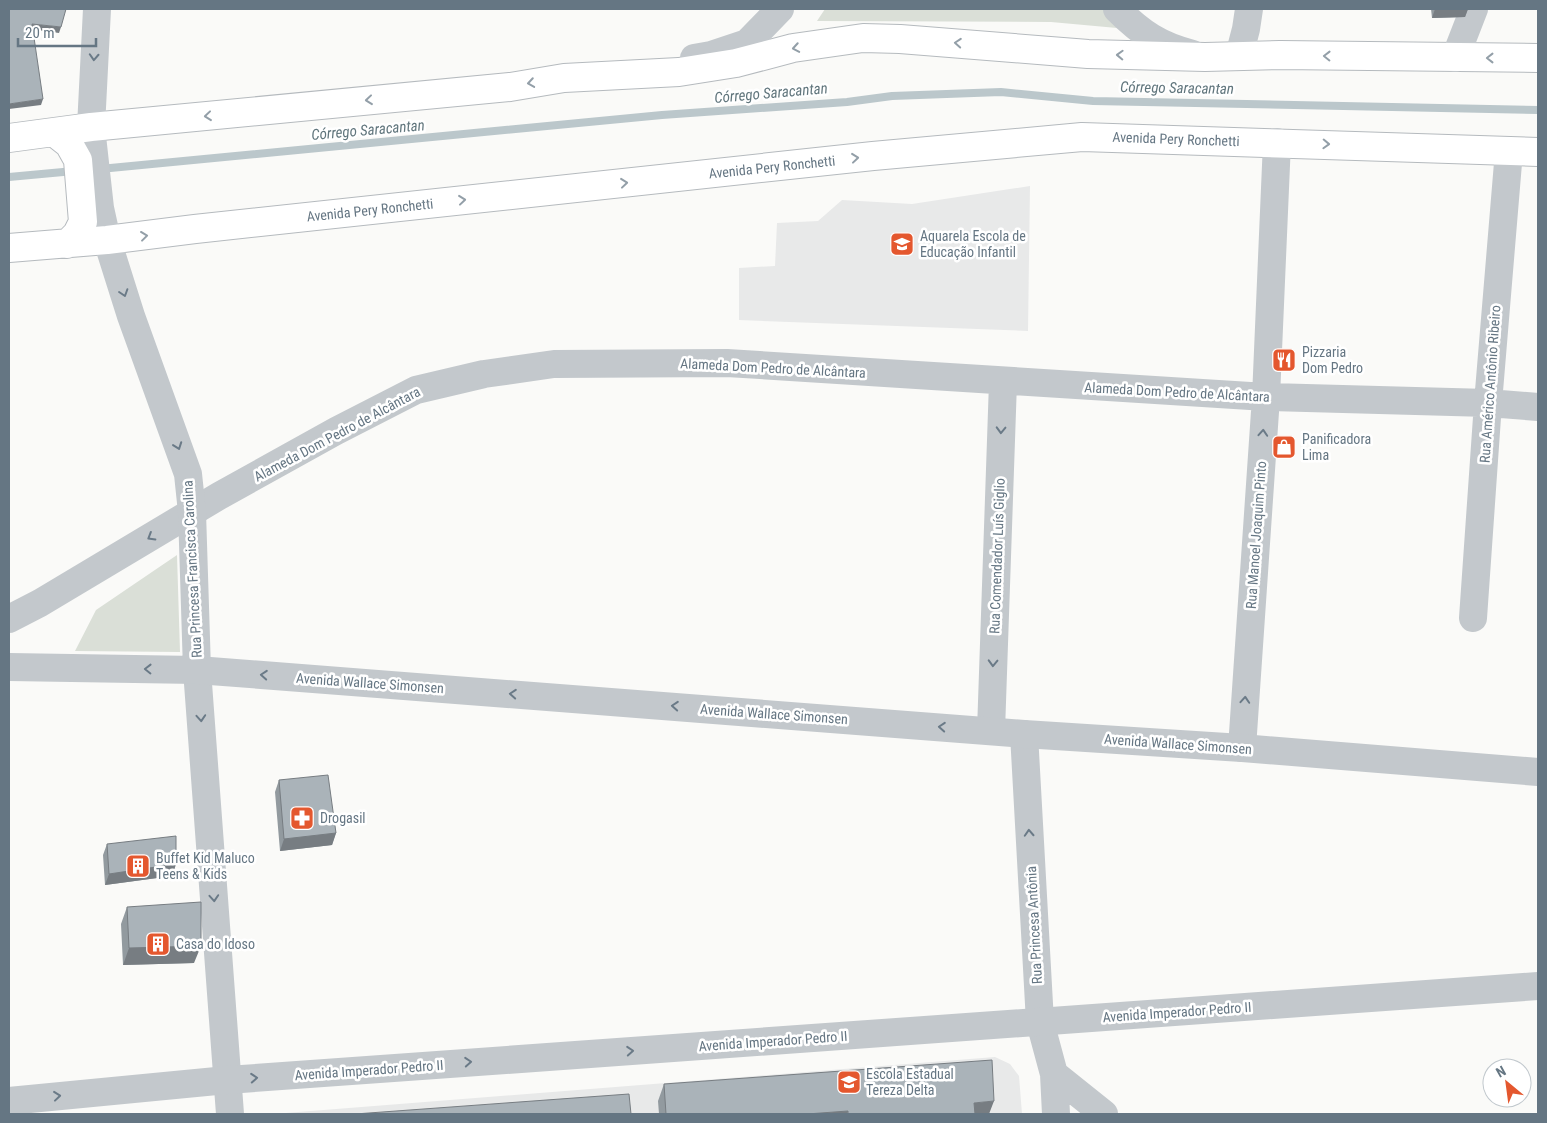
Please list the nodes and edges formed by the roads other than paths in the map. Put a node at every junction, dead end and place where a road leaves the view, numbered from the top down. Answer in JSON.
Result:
{"nodes":[{"id":1,"x":97,"y":9,"type":"edge"},
{"id":2,"x":780,"y":9,"type":"edge"},
{"id":3,"x":1117,"y":9,"type":"edge"},
{"id":4,"x":1249,"y":9,"type":"edge"},
{"id":5,"x":1474,"y":9,"type":"edge"},
{"id":6,"x":1239,"y":56,"type":"junction"},
{"id":7,"x":1205,"y":57,"type":"junction"},
{"id":8,"x":1455,"y":58,"type":"junction"},
{"id":9,"x":1538,"y":58,"type":"edge"},
{"id":10,"x":564,"y":78,"type":"junction"},
{"id":11,"x":9,"y":138,"type":"edge"},
{"id":12,"x":1277,"y":142,"type":"junction"},
{"id":13,"x":87,"y":146,"type":"junction"},
{"id":14,"x":1508,"y":151,"type":"junction"},
{"id":15,"x":1538,"y":152,"type":"edge"},
{"id":16,"x":91,"y":213,"type":"junction"},
{"id":17,"x":106,"y":240,"type":"junction"},
{"id":18,"x":68,"y":244,"type":"junction"},
{"id":19,"x":9,"y":248,"type":"edge"},
{"id":20,"x":1003,"y":382,"type":"junction"},
{"id":21,"x":1266,"y":397,"type":"junction"},
{"id":22,"x":1488,"y":403,"type":"junction"},
{"id":23,"x":1538,"y":407,"type":"edge"},
{"id":24,"x":192,"y":512,"type":"junction"},
{"id":25,"x":1473,"y":618,"type":"dead end"},
{"id":26,"x":9,"y":619,"type":"edge"},
{"id":27,"x":9,"y":668,"type":"edge"},
{"id":28,"x":197,"y":670,"type":"junction"},
{"id":29,"x":990,"y":731,"type":"junction"},
{"id":30,"x":1024,"y":734,"type":"junction"},
{"id":31,"x":1242,"y":748,"type":"junction"},
{"id":32,"x":1538,"y":772,"type":"edge"},
{"id":33,"x":1538,"y":986,"type":"edge"},
{"id":34,"x":1040,"y":1022,"type":"junction"},
{"id":35,"x":1054,"y":1074,"type":"junction"},
{"id":36,"x":227,"y":1080,"type":"junction"},
{"id":37,"x":9,"y":1101,"type":"edge"},
{"id":38,"x":230,"y":1114,"type":"edge"},
{"id":39,"x":1056,"y":1114,"type":"edge"},
{"id":40,"x":1104,"y":1114,"type":"edge"}],
"edges":[{"from":1,"to":13,"type":"street","one_way":true},
{"from":2,"to":10,"type":"street"},
{"from":3,"to":7,"type":"street"},
{"from":4,"to":6,"type":"street"},
{"from":5,"to":8,"type":"street"},
{"from":6,"to":7,"type":"main road"},
{"from":8,"to":6,"type":"main road","one_way":true},
{"from":7,"to":10,"type":"main road","one_way":true},
{"from":9,"to":8,"type":"main road","one_way":true},
{"from":10,"to":13,"type":"main road","one_way":true},
{"from":11,"to":13,"type":"main road"},
{"from":12,"to":14,"type":"main road","name":"Avenida Pery Ronchetti","one_way":true},
{"from":17,"to":12,"type":"main road","name":"Avenida Pery Ronchetti","one_way":true},
{"from":12,"to":21,"type":"street","name":"Rua Manoel Joaquim Pinto"},
{"from":13,"to":16,"type":"main road"},
{"from":14,"to":15,"type":"main road","name":"Avenida Pery Ronchetti"},
{"from":14,"to":22,"type":"street","name":"Rua Américo Antônio Ribeiro"},
{"from":16,"to":17,"type":"street","name":"Rua Princesa Francisca Carolina"},
{"from":16,"to":18,"type":"main road"},
{"from":17,"to":18,"type":"main road","name":"Avenida Pery Ronchetti"},
{"from":17,"to":24,"type":"street","name":"Rua Princesa Francisca Carolina","one_way":true},
{"from":18,"to":19,"type":"main road","name":"Avenida Pery Ronchetti"},
{"from":20,"to":21,"type":"street","name":"Alameda Dom Pedro de Alcântara"},
{"from":20,"to":24,"type":"street","name":"Alameda Dom Pedro de Alcântara"},
{"from":20,"to":29,"type":"street","name":"Rua Comendador Luís Giglio","one_way":true},
{"from":21,"to":22,"type":"street","name":"Alameda Dom Pedro de Alcântara"},
{"from":31,"to":21,"type":"street","name":"Rua Manoel Joaquim Pinto","one_way":true},
{"from":22,"to":23,"type":"street","name":"Alameda Dom Pedro de Alcântara"},
{"from":22,"to":25,"type":"street","name":"Rua Américo Antônio Ribeiro"},
{"from":24,"to":26,"type":"street","name":"Alameda Dom Pedro de Alcântara","one_way":true},
{"from":24,"to":28,"type":"street","name":"Rua Princesa Francisca Carolina"},
{"from":28,"to":27,"type":"street","name":"Avenida Wallace Simonsen","one_way":true},
{"from":29,"to":28,"type":"street","name":"Avenida Wallace Simonsen","one_way":true},
{"from":28,"to":36,"type":"street","name":"Rua Princesa Francisca Carolina","one_way":true},
{"from":29,"to":30,"type":"street","name":"Avenida Wallace Simonsen"},
{"from":30,"to":31,"type":"street","name":"Avenida Wallace Simonsen"},
{"from":34,"to":30,"type":"street","name":"Rua Princesa Antônia","one_way":true},
{"from":31,"to":32,"type":"street","name":"Avenida Wallace Simonsen"},
{"from":33,"to":34,"type":"street","name":"Avenida Imperador Pedro II"},
{"from":34,"to":35,"type":"street","name":"Rua Princesa Antônia"},
{"from":36,"to":34,"type":"street","name":"Avenida Imperador Pedro II","one_way":true},
{"from":35,"to":39,"type":"street","name":"Rua Princesa Antônia"},
{"from":35,"to":40,"type":"street"},
{"from":37,"to":36,"type":"street","name":"Avenida Imperador Pedro II","one_way":true},
{"from":36,"to":38,"type":"street","name":"Rua Princesa Francisca Carolina"}]}
